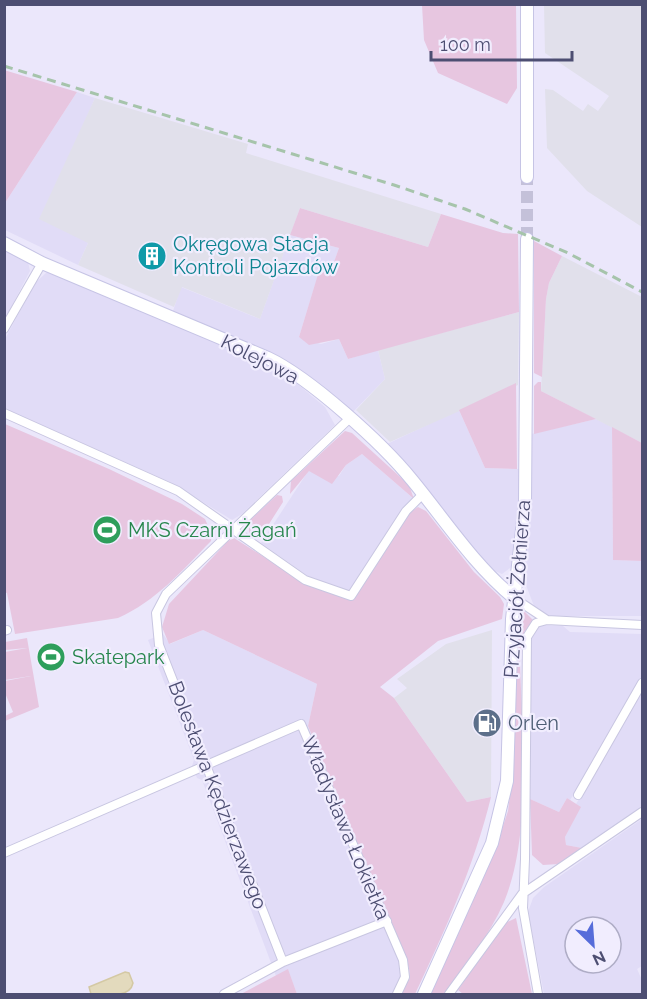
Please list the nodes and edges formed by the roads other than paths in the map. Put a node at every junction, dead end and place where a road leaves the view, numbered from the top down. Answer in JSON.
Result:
{"nodes":[{"id":1,"x":527,"y":4,"type":"edge"},
{"id":2,"x":527,"y":177,"type":"tunnel mouth"},
{"id":3,"x":527,"y":239,"type":"tunnel mouth"},
{"id":4,"x":4,"y":243,"type":"edge"},
{"id":5,"x":42,"y":263,"type":"junction"},
{"id":6,"x":4,"y":329,"type":"edge"},
{"id":7,"x":4,"y":413,"type":"edge"},
{"id":8,"x":349,"y":419,"type":"junction"},
{"id":9,"x":423,"y":494,"type":"junction"},
{"id":10,"x":233,"y":529,"type":"junction"},
{"id":11,"x":514,"y":598,"type":"junction"},
{"id":12,"x":547,"y":620,"type":"junction"},
{"id":13,"x":642,"y":625,"type":"edge"},
{"id":14,"x":642,"y":683,"type":"edge"},
{"id":15,"x":205,"y":764,"type":"junction"},
{"id":16,"x":578,"y":795,"type":"dead end"},
{"id":17,"x":642,"y":812,"type":"edge"},
{"id":18,"x":4,"y":853,"type":"edge"},
{"id":19,"x":522,"y":894,"type":"junction"},
{"id":20,"x":387,"y":921,"type":"junction"},
{"id":21,"x":283,"y":962,"type":"junction"},
{"id":22,"x":224,"y":994,"type":"edge"},
{"id":23,"x":397,"y":994,"type":"edge"},
{"id":24,"x":424,"y":994,"type":"edge"},
{"id":25,"x":449,"y":994,"type":"edge"},
{"id":26,"x":538,"y":994,"type":"edge"}],
"edges":[{"from":1,"to":2,"type":"main road"},
{"from":3,"to":11,"type":"main road","name":"Przyjaciół Żołnierza"},
{"from":4,"to":5,"type":"main road","name":"Kolejowa"},
{"from":5,"to":6,"type":"street"},
{"from":5,"to":8,"type":"main road","name":"Kolejowa"},
{"from":7,"to":10,"type":"street"},
{"from":8,"to":9,"type":"main road","name":"Kolejowa"},
{"from":8,"to":10,"type":"street"},
{"from":9,"to":10,"type":"street"},
{"from":9,"to":11,"type":"main road","name":"Kolejowa"},
{"from":10,"to":15,"type":"street","name":"Bolesława Kędzierzawego"},
{"from":11,"to":12,"type":"street"},
{"from":11,"to":24,"type":"main road","name":"Przyjaciół Żołnierza"},
{"from":12,"to":13,"type":"street"},
{"from":12,"to":19,"type":"street","name":"Przyjaciół Żołnierza"},
{"from":14,"to":16,"type":"street"},
{"from":15,"to":18,"type":"street"},
{"from":15,"to":20,"type":"street","name":"Władysława Łokietka"},
{"from":15,"to":21,"type":"street","name":"Bolesława Kędzierzawego"},
{"from":17,"to":19,"type":"street"},
{"from":19,"to":25,"type":"street"},
{"from":19,"to":26,"type":"street","name":"Przyjaciół Żołnierza"},
{"from":20,"to":21,"type":"street"},
{"from":20,"to":23,"type":"street","name":"Władysława Łokietka"},
{"from":21,"to":22,"type":"street"}]}
